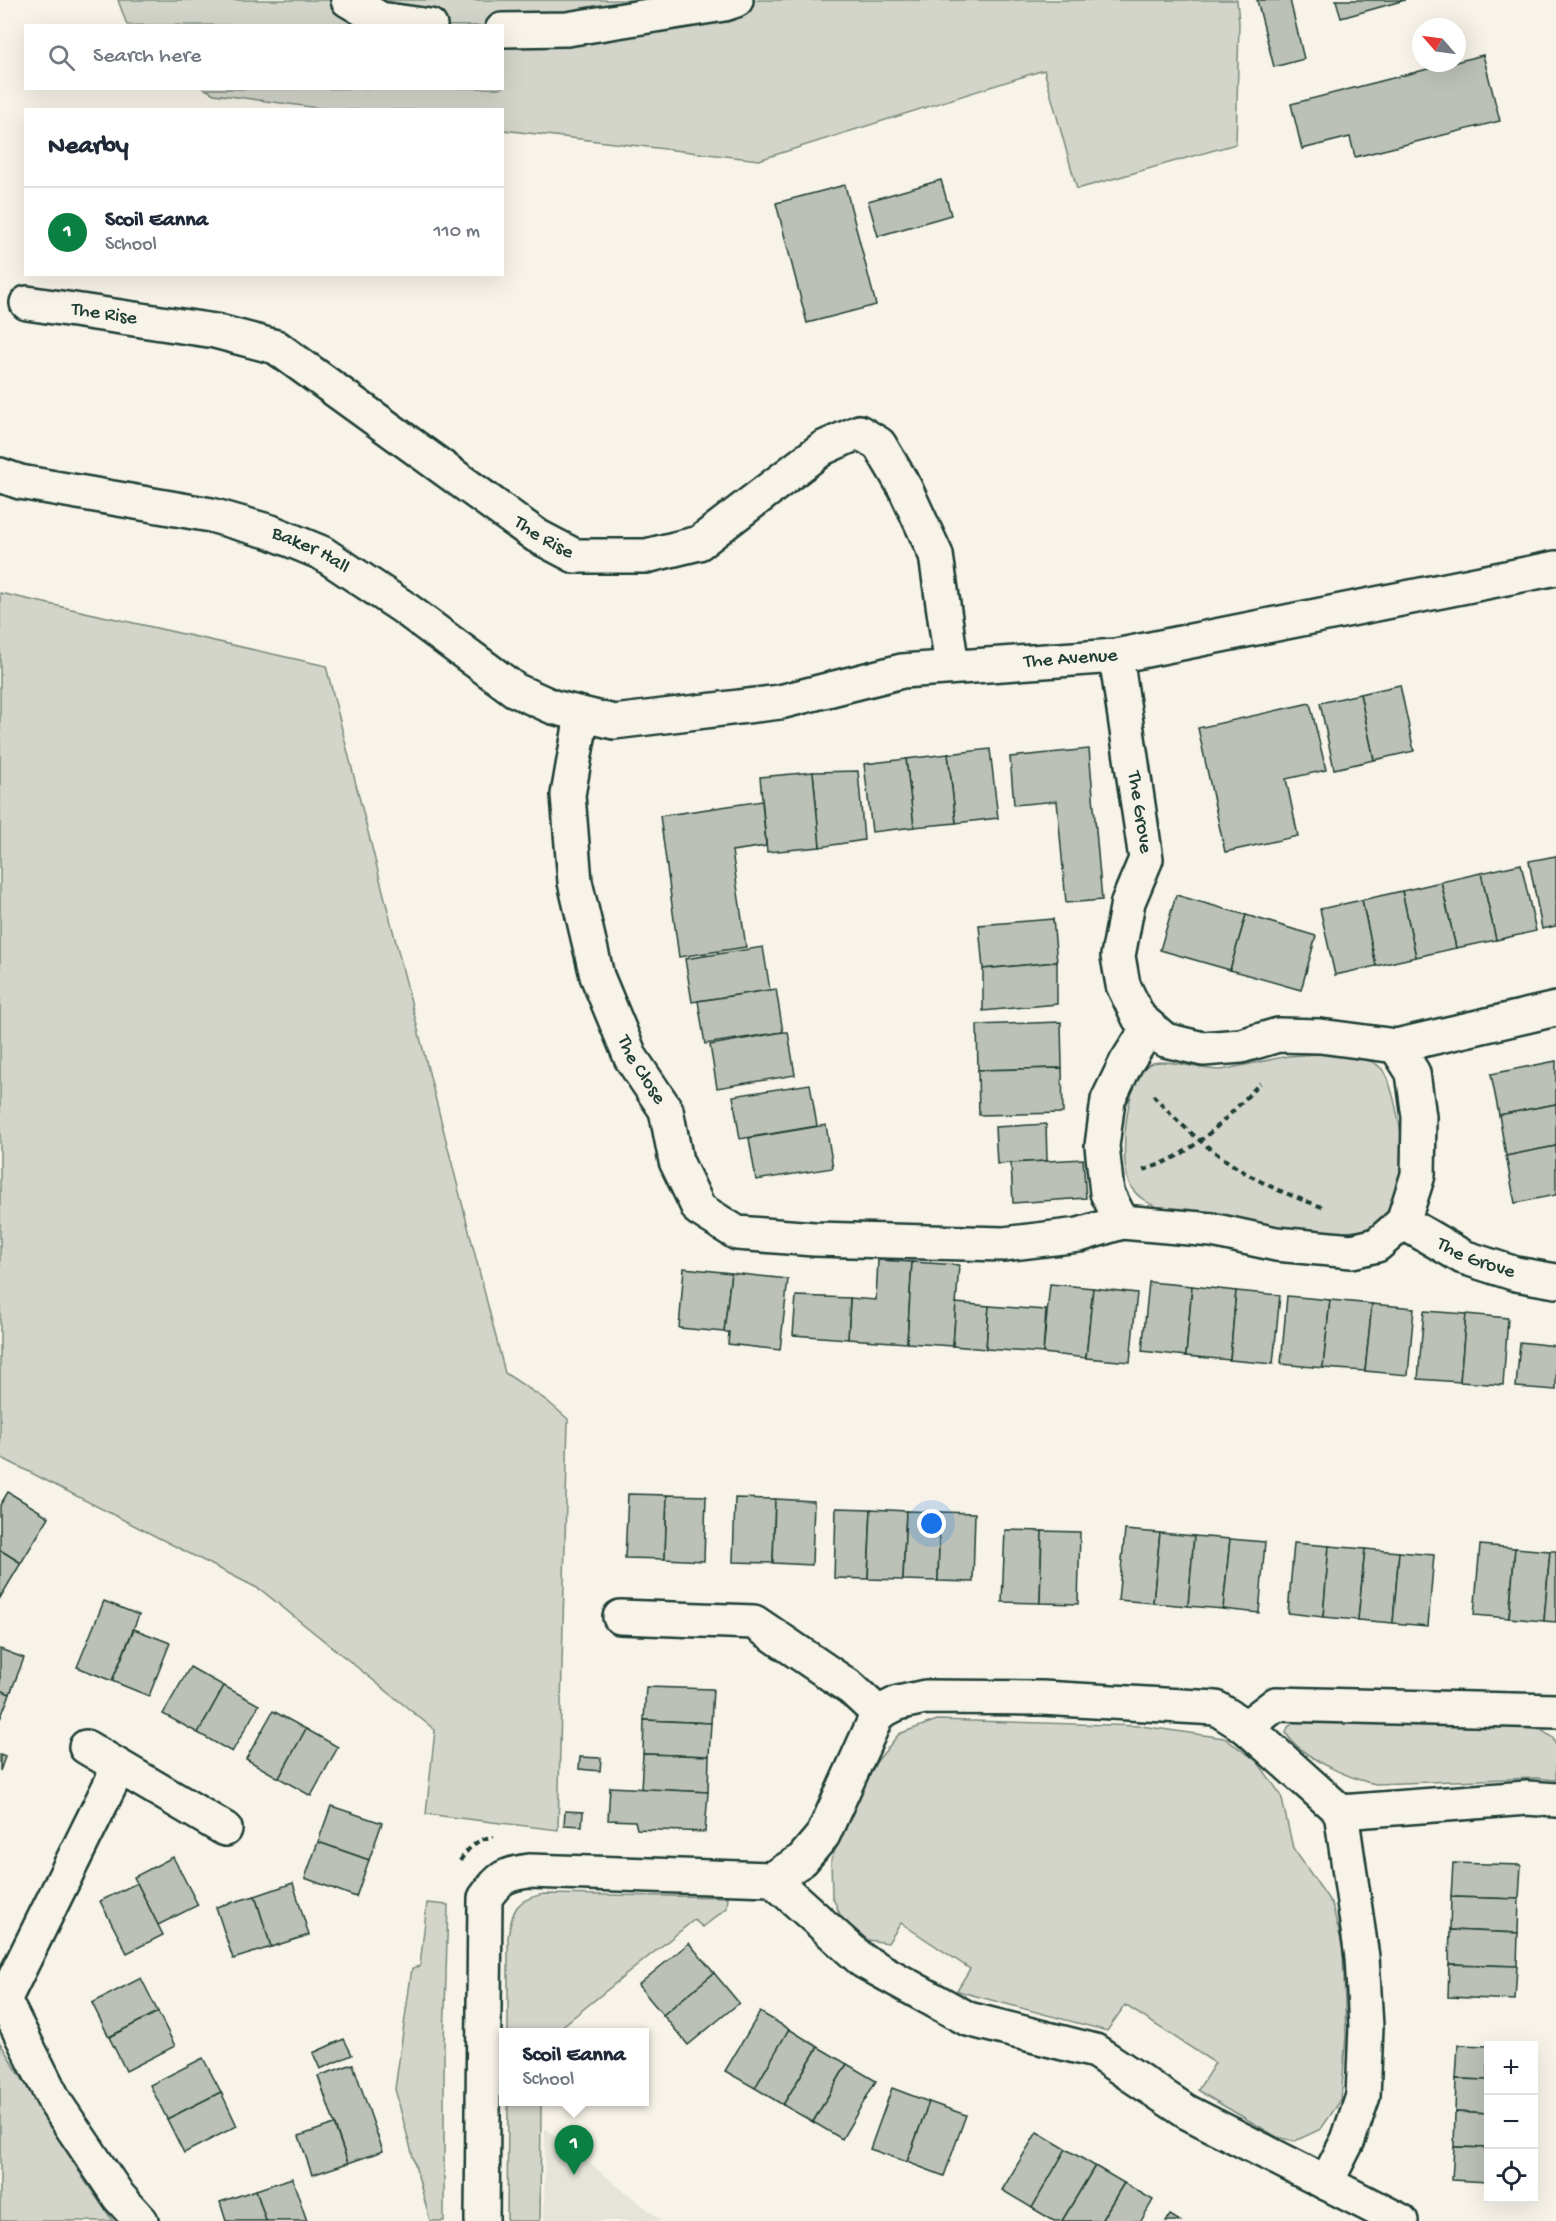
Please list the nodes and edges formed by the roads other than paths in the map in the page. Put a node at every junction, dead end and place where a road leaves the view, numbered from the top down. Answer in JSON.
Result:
{"nodes":[{"id":1,"x":348,"y":0,"type":"edge"},
{"id":2,"x":736,"y":0,"type":"edge"},
{"id":3,"x":416,"y":24,"type":"edge"},
{"id":4,"x":504,"y":30,"type":"edge"},
{"id":5,"x":27,"y":303,"type":"dead end"},
{"id":6,"x":0,"y":475,"type":"edge"},
{"id":7,"x":1556,"y":568,"type":"edge"},
{"id":8,"x":1116,"y":656,"type":"junction"},
{"id":9,"x":952,"y":667,"type":"junction"},
{"id":10,"x":582,"y":715,"type":"junction"},
{"id":11,"x":1556,"y":1009,"type":"edge"},
{"id":12,"x":1149,"y":1027,"type":"junction"},
{"id":13,"x":1396,"y":1046,"type":"junction"},
{"id":14,"x":1122,"y":1222,"type":"junction"},
{"id":15,"x":1403,"y":1222,"type":"junction"},
{"id":16,"x":1556,"y":1281,"type":"edge"},
{"id":17,"x":620,"y":1617,"type":"dead end"},
{"id":18,"x":1556,"y":1711,"type":"edge"},
{"id":19,"x":878,"y":1713,"type":"junction"},
{"id":20,"x":1246,"y":1727,"type":"junction"},
{"id":21,"x":86,"y":1747,"type":"dead end"},
{"id":22,"x":119,"y":1767,"type":"junction"},
{"id":23,"x":1556,"y":1800,"type":"edge"},
{"id":24,"x":1341,"y":1812,"type":"junction"},
{"id":25,"x":225,"y":1829,"type":"dead end"},
{"id":26,"x":772,"y":1879,"type":"junction"},
{"id":27,"x":2,"y":2000,"type":"edge"},
{"id":28,"x":1326,"y":2183,"type":"junction"},
{"id":29,"x":141,"y":2221,"type":"edge"},
{"id":30,"x":482,"y":2221,"type":"edge"},
{"id":31,"x":1401,"y":2221,"type":"edge"}],
"edges":[{"from":1,"to":3,"type":"street"},
{"from":2,"to":4,"type":"street"},
{"from":5,"to":9,"type":"street","name":"The Rise"},
{"from":6,"to":10,"type":"street","name":"Baker Hall"},
{"from":7,"to":8,"type":"street","name":"The Avenue"},
{"from":8,"to":9,"type":"street","name":"The Avenue"},
{"from":8,"to":12,"type":"street","name":"The Grove"},
{"from":9,"to":10,"type":"street","name":"The Avenue"},
{"from":10,"to":14,"type":"street","name":"The Close"},
{"from":11,"to":13,"type":"street","name":"The Grove"},
{"from":12,"to":13,"type":"street","name":"The Grove"},
{"from":12,"to":14,"type":"street"},
{"from":13,"to":15,"type":"street"},
{"from":14,"to":15,"type":"street"},
{"from":15,"to":16,"type":"street","name":"The Grove"},
{"from":17,"to":19,"type":"street"},
{"from":18,"to":20,"type":"street"},
{"from":19,"to":20,"type":"street"},
{"from":19,"to":26,"type":"street"},
{"from":20,"to":24,"type":"street"},
{"from":21,"to":22,"type":"street"},
{"from":22,"to":25,"type":"street"},
{"from":22,"to":27,"type":"street"},
{"from":23,"to":24,"type":"street"},
{"from":24,"to":28,"type":"street"},
{"from":26,"to":28,"type":"street"},
{"from":26,"to":30,"type":"street"},
{"from":27,"to":29,"type":"street"},
{"from":28,"to":31,"type":"street"}]}
